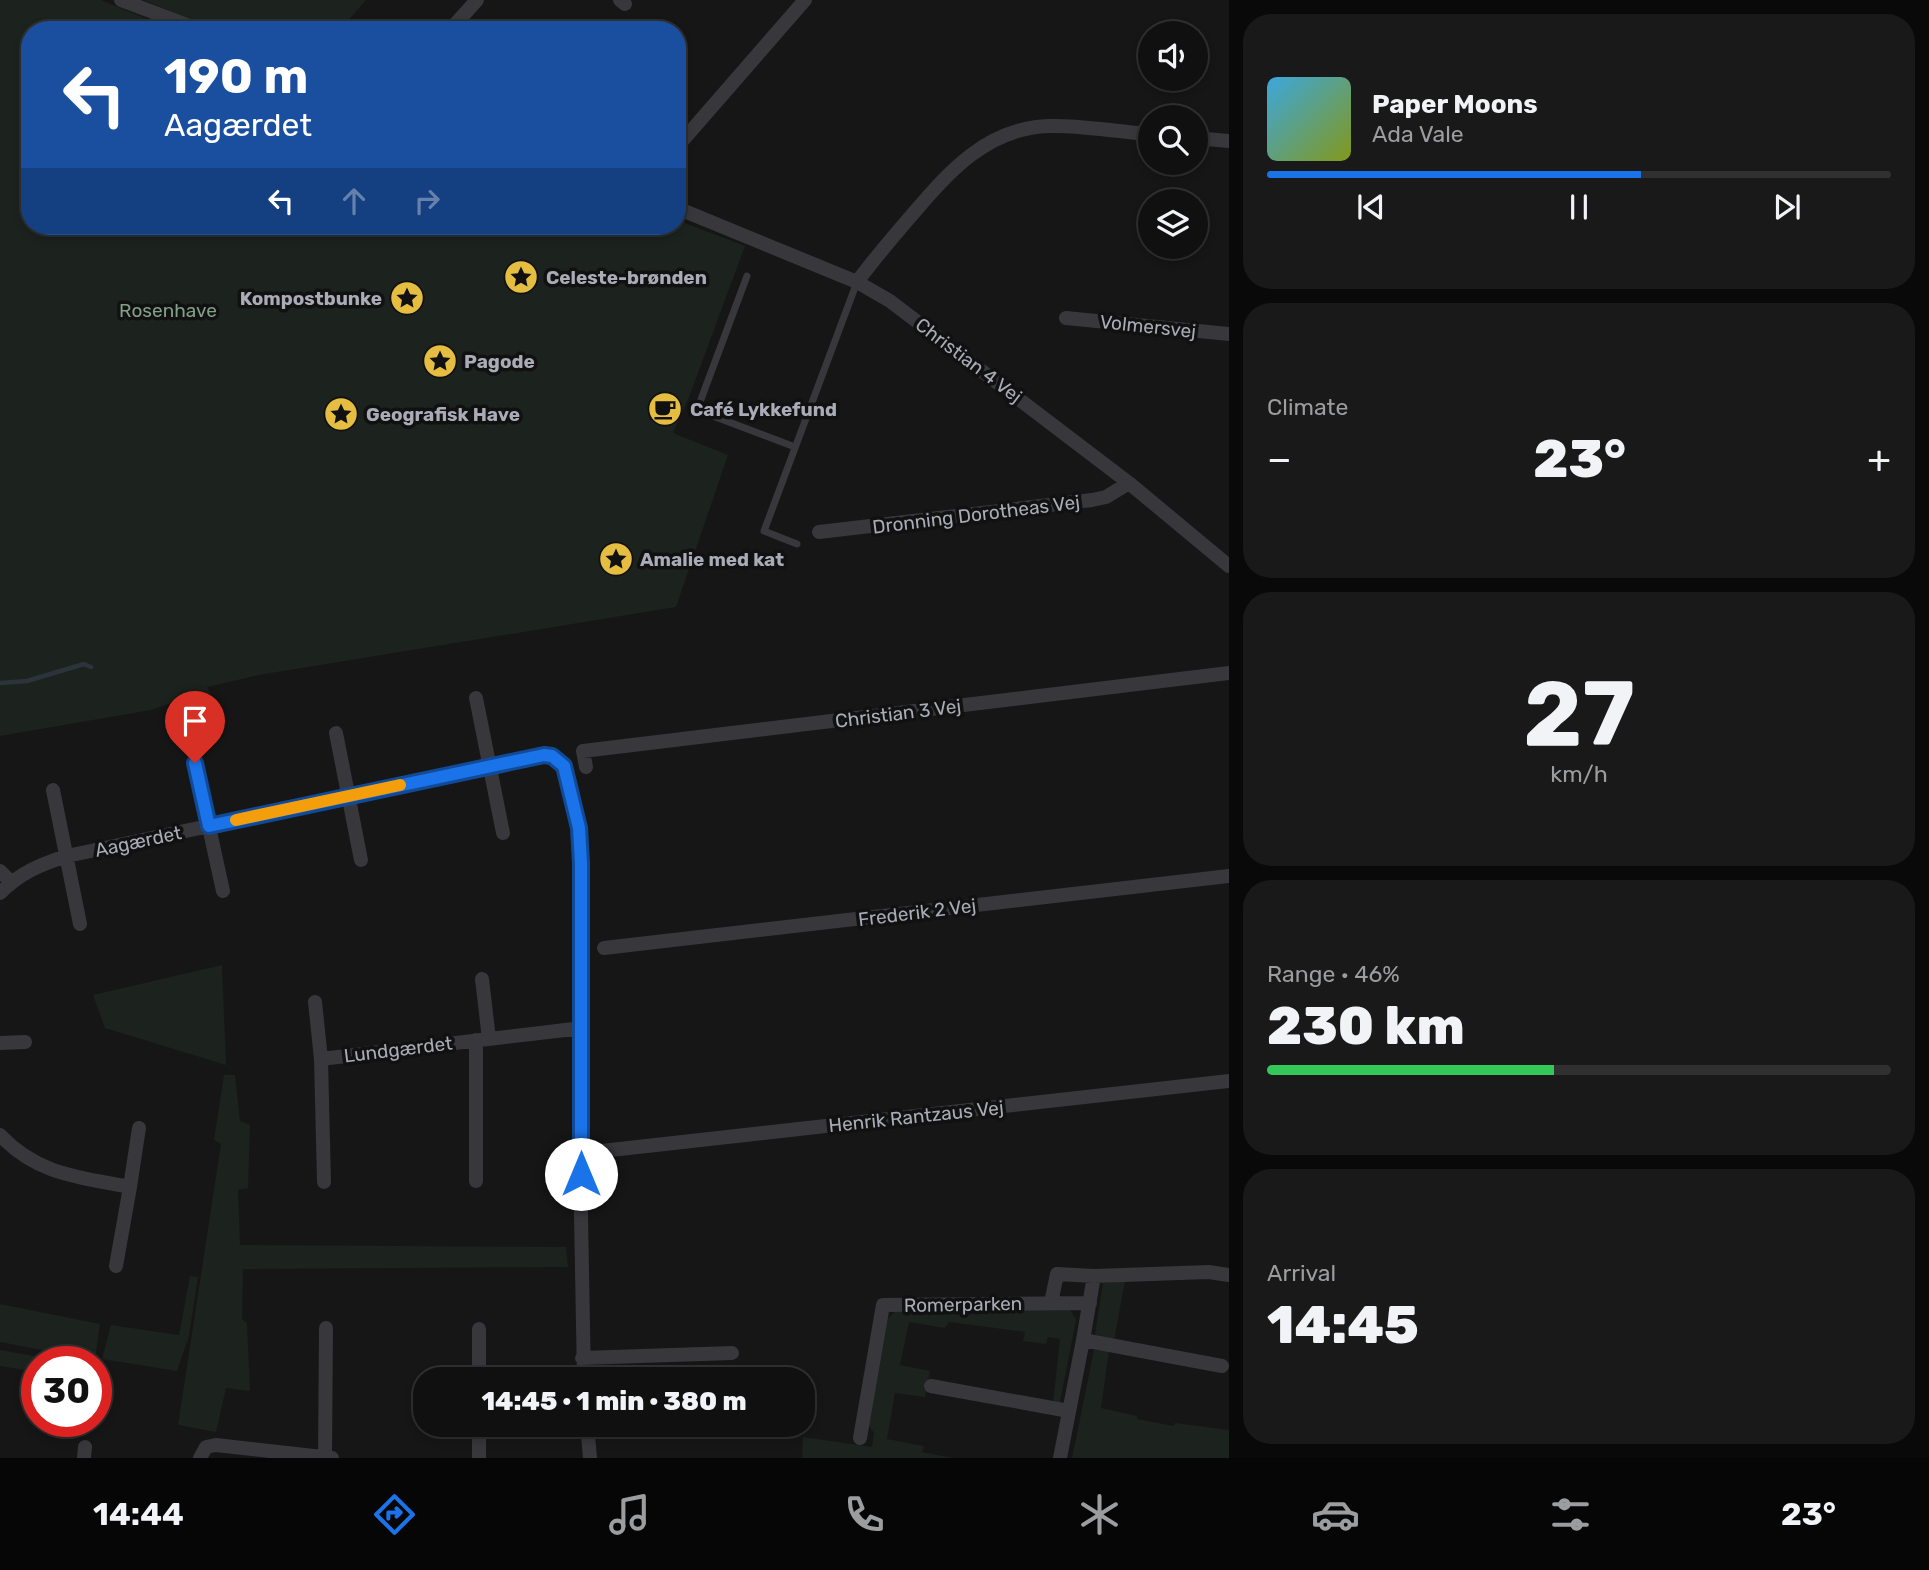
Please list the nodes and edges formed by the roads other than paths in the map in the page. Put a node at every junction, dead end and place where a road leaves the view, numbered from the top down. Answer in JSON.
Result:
{"nodes":[{"id":1,"x":121,"y":0,"type":"edge"},
{"id":2,"x":477,"y":0,"type":"edge"},
{"id":3,"x":805,"y":0,"type":"edge"},
{"id":4,"x":176,"y":21,"type":"edge"},
{"id":5,"x":458,"y":21,"type":"edge"},
{"id":6,"x":1138,"y":133,"type":"edge"},
{"id":7,"x":686,"y":137,"type":"edge"},
{"id":8,"x":1208,"y":139,"type":"edge"},
{"id":9,"x":1229,"y":141,"type":"edge"},
{"id":10,"x":686,"y":212,"type":"edge"},
{"id":11,"x":747,"y":276,"type":"dead end"},
{"id":12,"x":857,"y":282,"type":"junction"},
{"id":13,"x":1066,"y":318,"type":"dead end"},
{"id":14,"x":1229,"y":334,"type":"edge"},
{"id":15,"x":795,"y":447,"type":"junction"},
{"id":16,"x":1129,"y":483,"type":"junction"},
{"id":17,"x":819,"y":532,"type":"dead end"},
{"id":18,"x":797,"y":544,"type":"dead end"},
{"id":19,"x":1229,"y":566,"type":"edge"},
{"id":20,"x":1229,"y":673,"type":"edge"},
{"id":21,"x":476,"y":698,"type":"dead end"},
{"id":22,"x":336,"y":733,"type":"dead end"},
{"id":23,"x":195,"y":763,"type":"dead end"},
{"id":24,"x":490,"y":766,"type":"junction"},
{"id":25,"x":586,"y":767,"type":"dead end"},
{"id":26,"x":54,"y":790,"type":"dead end"},
{"id":27,"x":349,"y":796,"type":"junction"},
{"id":28,"x":209,"y":826,"type":"junction"},
{"id":29,"x":503,"y":833,"type":"dead end"},
{"id":30,"x":67,"y":856,"type":"junction"},
{"id":31,"x":362,"y":860,"type":"dead end"},
{"id":32,"x":1229,"y":876,"type":"edge"},
{"id":33,"x":4,"y":882,"type":"edge"},
{"id":34,"x":223,"y":891,"type":"dead end"},
{"id":35,"x":80,"y":924,"type":"dead end"},
{"id":36,"x":604,"y":947,"type":"dead end"},
{"id":37,"x":482,"y":979,"type":"dead end"},
{"id":38,"x":315,"y":1002,"type":"dead end"},
{"id":39,"x":582,"y":1028,"type":"junction"},
{"id":40,"x":482,"y":1040,"type":"junction"},
{"id":41,"x":0,"y":1042,"type":"edge"},
{"id":42,"x":25,"y":1042,"type":"dead end"},
{"id":43,"x":321,"y":1059,"type":"junction"},
{"id":44,"x":1229,"y":1080,"type":"edge"},
{"id":45,"x":139,"y":1128,"type":"dead end"},
{"id":46,"x":0,"y":1136,"type":"edge"},
{"id":47,"x":602,"y":1151,"type":"dead end"},
{"id":48,"x":476,"y":1181,"type":"dead end"},
{"id":49,"x":324,"y":1182,"type":"dead end"},
{"id":50,"x":130,"y":1187,"type":"junction"},
{"id":51,"x":116,"y":1266,"type":"dead end"},
{"id":52,"x":1229,"y":1275,"type":"edge"},
{"id":53,"x":1094,"y":1276,"type":"junction"},
{"id":54,"x":1051,"y":1303,"type":"junction"},
{"id":55,"x":1090,"y":1303,"type":"junction"},
{"id":56,"x":326,"y":1328,"type":"dead end"},
{"id":57,"x":479,"y":1329,"type":"dead end"},
{"id":58,"x":1083,"y":1340,"type":"junction"},
{"id":59,"x":732,"y":1353,"type":"dead end"},
{"id":60,"x":582,"y":1358,"type":"junction"},
{"id":61,"x":1222,"y":1366,"type":"dead end"},
{"id":62,"x":479,"y":1367,"type":"edge"},
{"id":63,"x":583,"y":1367,"type":"edge"},
{"id":64,"x":931,"y":1386,"type":"dead end"},
{"id":65,"x":1069,"y":1411,"type":"junction"},
{"id":66,"x":479,"y":1437,"type":"edge"},
{"id":67,"x":588,"y":1437,"type":"edge"},
{"id":68,"x":860,"y":1438,"type":"dead end"},
{"id":69,"x":325,"y":1457,"type":"edge"},
{"id":70,"x":200,"y":1458,"type":"edge"},
{"id":71,"x":332,"y":1458,"type":"edge"},
{"id":72,"x":479,"y":1458,"type":"edge"},
{"id":73,"x":590,"y":1458,"type":"edge"},
{"id":74,"x":1060,"y":1458,"type":"edge"}],
"edges":[{"from":1,"to":4,"type":"street"},
{"from":2,"to":5,"type":"street"},
{"from":3,"to":7,"type":"street"},
{"from":6,"to":12,"type":"street"},
{"from":8,"to":9,"type":"street"},
{"from":10,"to":12,"type":"street","name":"Christian 4 Vej"},
{"from":11,"to":15,"type":"lane"},
{"from":12,"to":15,"type":"lane"},
{"from":12,"to":16,"type":"street","name":"Christian 4 Vej"},
{"from":13,"to":14,"type":"street","name":"Volmersvej"},
{"from":15,"to":18,"type":"lane"},
{"from":16,"to":17,"type":"street","name":"Dronning Dorotheas Vej"},
{"from":16,"to":19,"type":"street","name":"Christian 4 Vej"},
{"from":20,"to":25,"type":"street","name":"Christian 3 Vej"},
{"from":21,"to":24,"type":"street"},
{"from":22,"to":27,"type":"street"},
{"from":23,"to":28,"type":"street","name":"Aagærdet"},
{"from":24,"to":27,"type":"street","name":"Aagærdet"},
{"from":24,"to":29,"type":"street"},
{"from":24,"to":39,"type":"street","name":"Aagærdet"},
{"from":26,"to":30,"type":"street","name":"Aagærdet"},
{"from":27,"to":28,"type":"street","name":"Aagærdet"},
{"from":27,"to":31,"type":"street"},
{"from":28,"to":30,"type":"street","name":"Aagærdet"},
{"from":28,"to":34,"type":"street","name":"Aagærdet"},
{"from":30,"to":33,"type":"street","name":"Aagærdet"},
{"from":30,"to":35,"type":"street","name":"Aagærdet"},
{"from":32,"to":36,"type":"street","name":"Frederik 2 Vej"},
{"from":37,"to":40,"type":"street","name":"Lundgærdet"},
{"from":38,"to":43,"type":"street","name":"Lundgærdet"},
{"from":39,"to":40,"type":"street","name":"Lundgærdet"},
{"from":39,"to":60,"type":"street","name":"Aagærdet"},
{"from":40,"to":43,"type":"street","name":"Lundgærdet"},
{"from":40,"to":48,"type":"street","name":"Lundgærdet"},
{"from":41,"to":42,"type":"street"},
{"from":43,"to":49,"type":"street","name":"Lundgærdet"},
{"from":44,"to":47,"type":"street","name":"Henrik Rantzaus Vej"},
{"from":45,"to":50,"type":"street"},
{"from":46,"to":50,"type":"street"},
{"from":50,"to":51,"type":"street"},
{"from":52,"to":53,"type":"street"},
{"from":53,"to":54,"type":"street"},
{"from":53,"to":55,"type":"street"},
{"from":54,"to":55,"type":"street","name":"Romerparken"},
{"from":54,"to":68,"type":"street","name":"Romerparken"},
{"from":55,"to":58,"type":"street"},
{"from":56,"to":69,"type":"street"},
{"from":57,"to":62,"type":"street"},
{"from":58,"to":61,"type":"street"},
{"from":58,"to":65,"type":"street"},
{"from":59,"to":60,"type":"street"},
{"from":60,"to":63,"type":"street","name":"Aagærdet"},
{"from":64,"to":65,"type":"street"},
{"from":65,"to":74,"type":"street"},
{"from":66,"to":72,"type":"street"},
{"from":67,"to":73,"type":"street"},
{"from":69,"to":70,"type":"street"},
{"from":69,"to":71,"type":"street"}]}
